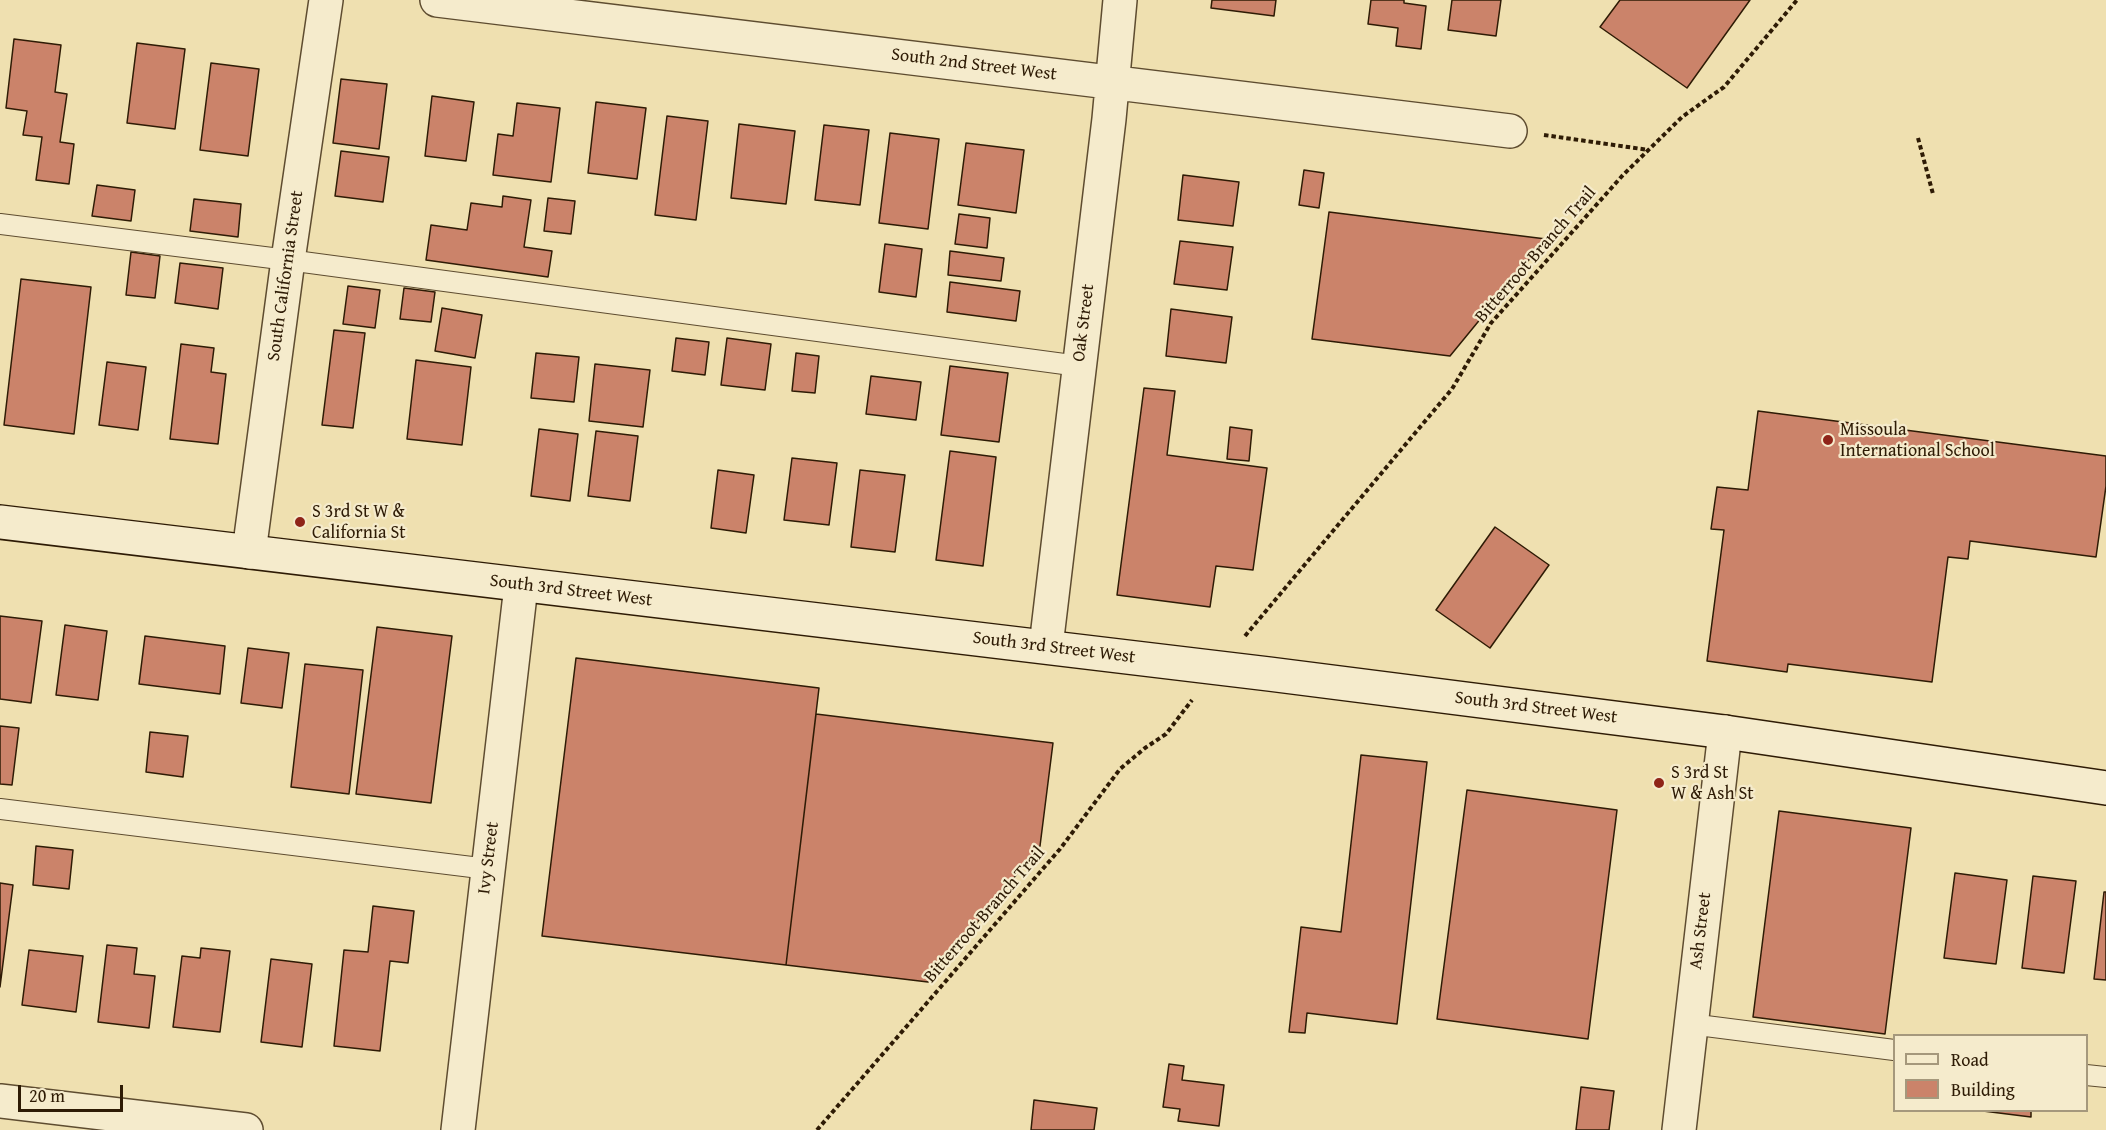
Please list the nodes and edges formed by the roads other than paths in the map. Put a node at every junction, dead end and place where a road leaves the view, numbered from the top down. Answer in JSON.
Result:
{"nodes":[{"id":1,"x":326,"y":0,"type":"edge"},
{"id":2,"x":437,"y":0,"type":"edge"},
{"id":3,"x":1120,"y":0,"type":"edge"},
{"id":4,"x":1112,"y":82,"type":"junction"},
{"id":5,"x":1510,"y":131,"type":"road end"},
{"id":6,"x":0,"y":224,"type":"edge"},
{"id":7,"x":288,"y":260,"type":"junction"},
{"id":8,"x":1079,"y":366,"type":"junction"},
{"id":9,"x":0,"y":522,"type":"edge"},
{"id":10,"x":249,"y":552,"type":"junction"},
{"id":11,"x":521,"y":586,"type":"junction"},
{"id":12,"x":1046,"y":646,"type":"junction"},
{"id":13,"x":1725,"y":732,"type":"junction"},
{"id":14,"x":2106,"y":788,"type":"edge"},
{"id":15,"x":0,"y":808,"type":"edge"},
{"id":16,"x":488,"y":869,"type":"junction"},
{"id":17,"x":1690,"y":1024,"type":"junction"},
{"id":18,"x":1893,"y":1050,"type":"edge"},
{"id":19,"x":2088,"y":1075,"type":"edge"},
{"id":20,"x":2106,"y":1077,"type":"edge"},
{"id":21,"x":0,"y":1101,"type":"edge"},
{"id":22,"x":246,"y":1130,"type":"edge"},
{"id":23,"x":458,"y":1130,"type":"edge"},
{"id":24,"x":1679,"y":1130,"type":"edge"}],
"edges":[{"from":1,"to":7,"type":"street","name":"South California Street"},
{"from":2,"to":4,"type":"street","name":"South 2nd Street West"},
{"from":3,"to":4,"type":"street","name":"Oak Street"},
{"from":4,"to":5,"type":"street","name":"South 2nd Street West"},
{"from":4,"to":8,"type":"street","name":"Oak Street"},
{"from":6,"to":7,"type":"lane"},
{"from":7,"to":8,"type":"lane"},
{"from":7,"to":10,"type":"street","name":"South California Street"},
{"from":8,"to":12,"type":"street","name":"Oak Street"},
{"from":9,"to":10,"type":"street","name":"South 3rd Street West"},
{"from":10,"to":11,"type":"street","name":"South 3rd Street West"},
{"from":11,"to":12,"type":"street","name":"South 3rd Street West"},
{"from":11,"to":16,"type":"street","name":"Ivy Street"},
{"from":12,"to":13,"type":"street","name":"South 3rd Street West"},
{"from":13,"to":14,"type":"street","name":"South 3rd Street West"},
{"from":13,"to":17,"type":"street","name":"Ash Street"},
{"from":15,"to":16,"type":"lane"},
{"from":16,"to":23,"type":"street","name":"Ivy Street"},
{"from":17,"to":18,"type":"lane"},
{"from":17,"to":24,"type":"street","name":"Ash Street"},
{"from":19,"to":20,"type":"lane"},
{"from":21,"to":22,"type":"street"}]}
